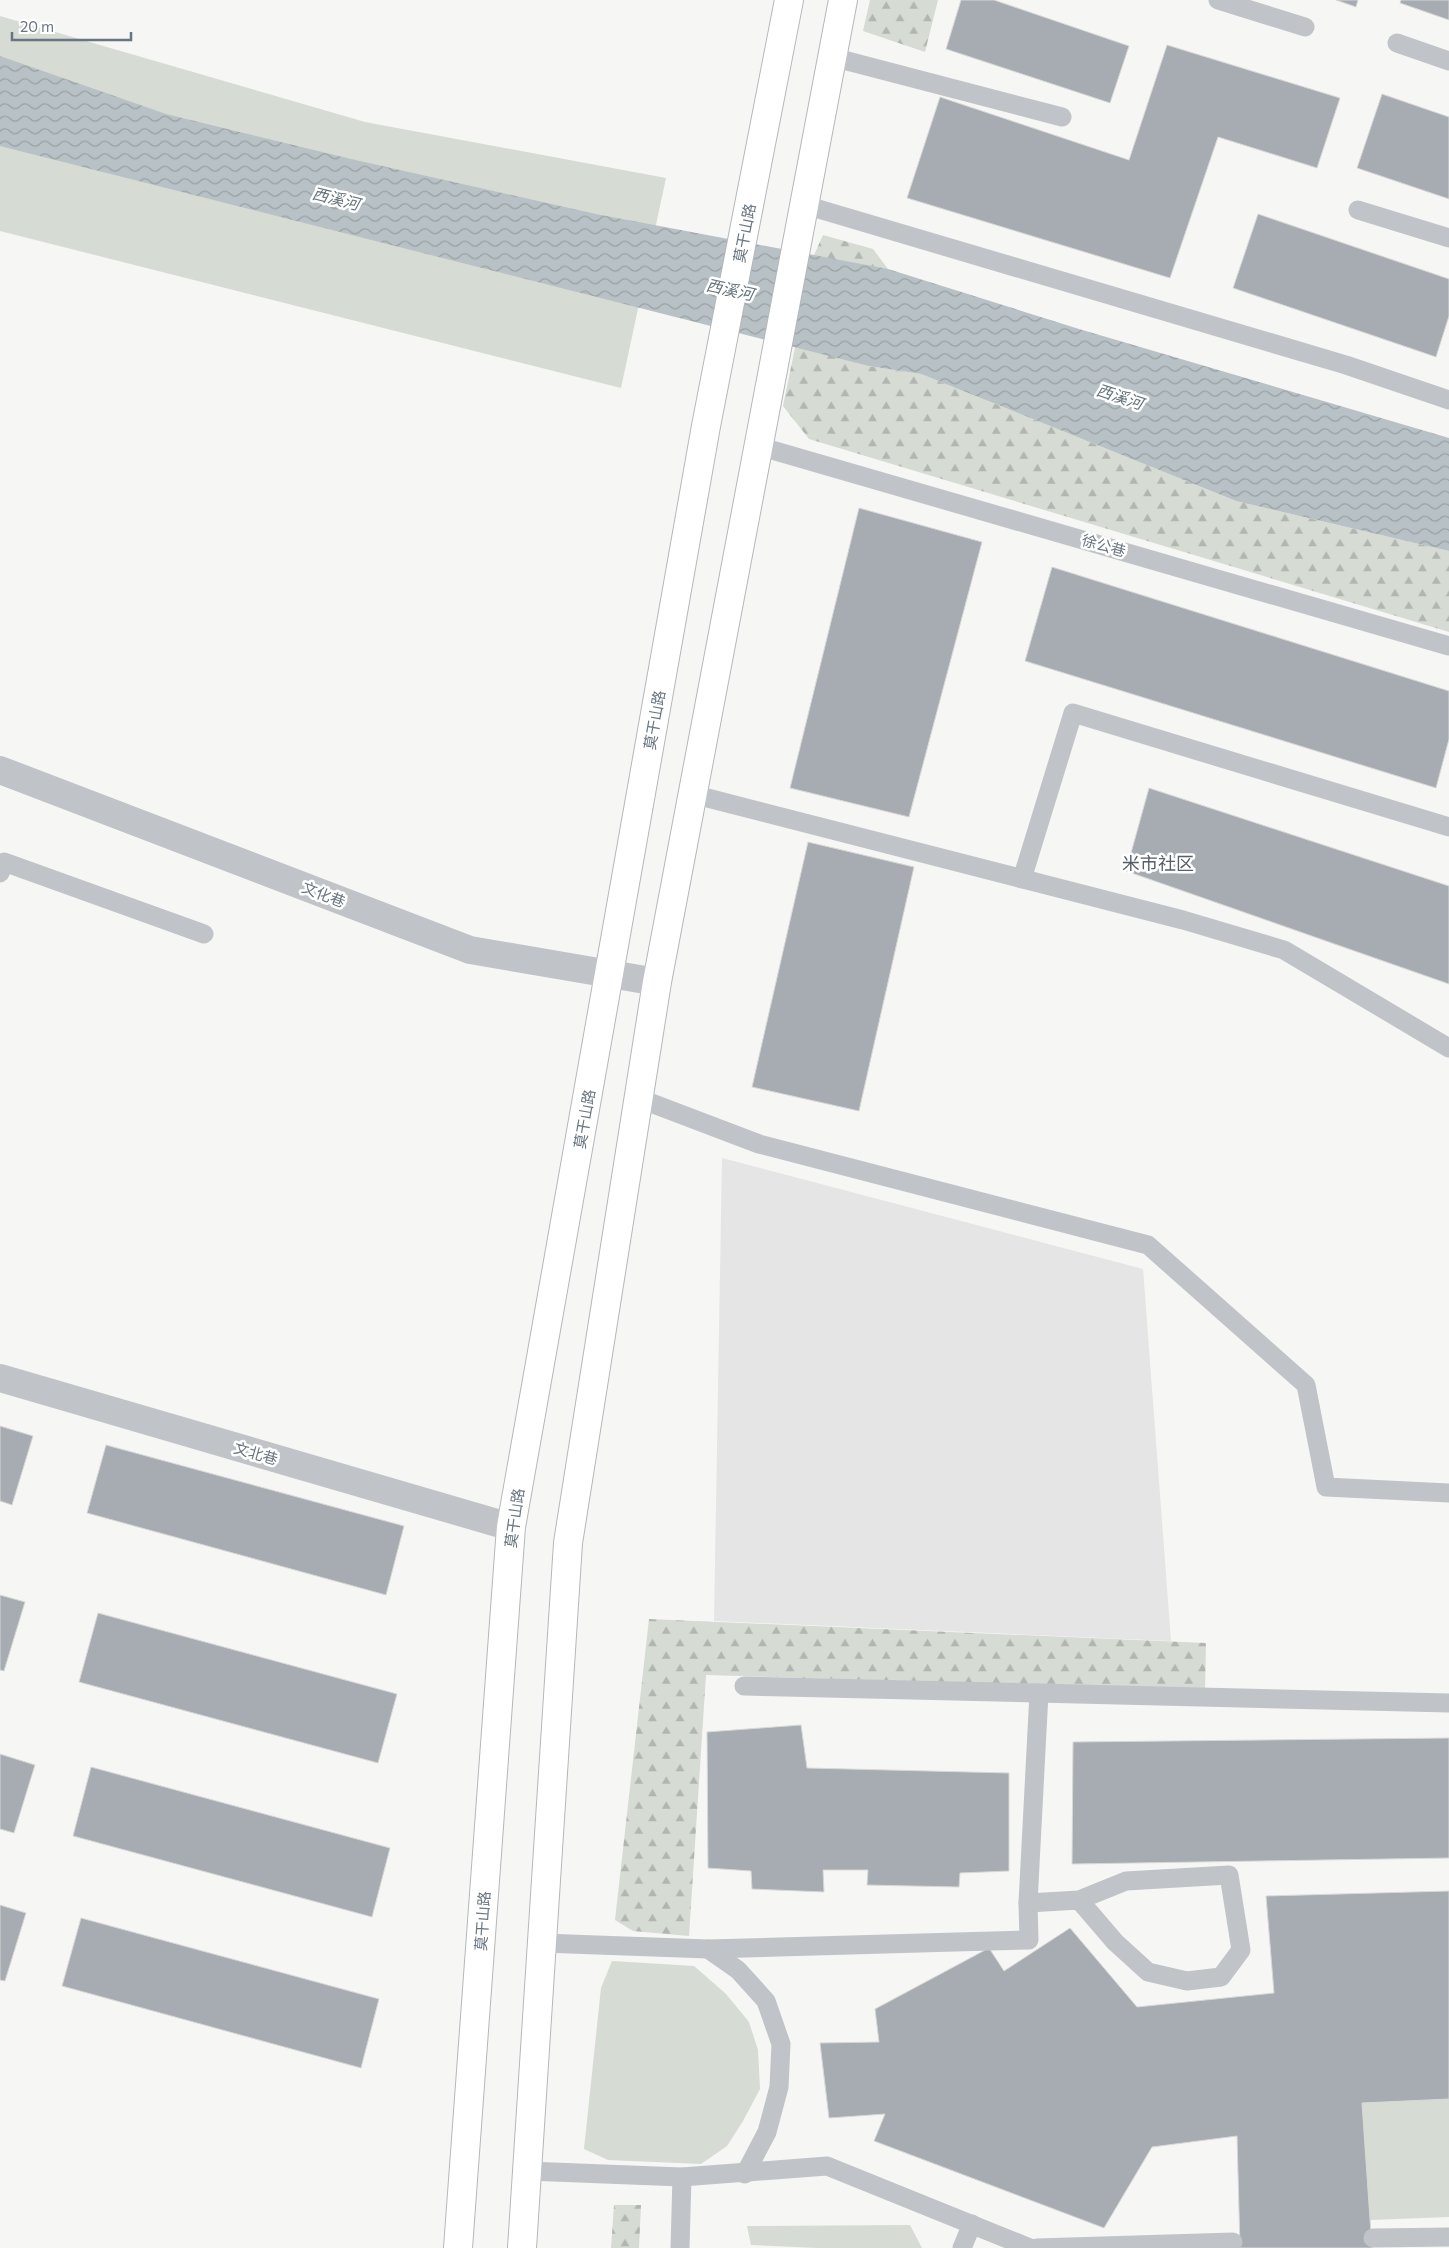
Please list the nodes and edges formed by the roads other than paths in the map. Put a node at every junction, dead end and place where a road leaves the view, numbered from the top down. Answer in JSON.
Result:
{"nodes":[{"id":1,"x":789,"y":0,"type":"edge"},
{"id":2,"x":843,"y":0,"type":"edge"},
{"id":3,"x":1218,"y":0,"type":"edge"},
{"id":4,"x":1305,"y":27,"type":"dead end"},
{"id":5,"x":1397,"y":43,"type":"dead end"},
{"id":6,"x":832,"y":57,"type":"junction"},
{"id":7,"x":1449,"y":61,"type":"edge"},
{"id":8,"x":1062,"y":117,"type":"dead end"},
{"id":9,"x":1358,"y":210,"type":"dead end"},
{"id":10,"x":803,"y":212,"type":"junction"},
{"id":11,"x":1449,"y":238,"type":"edge"},
{"id":12,"x":1449,"y":400,"type":"edge"},
{"id":13,"x":760,"y":439,"type":"junction"},
{"id":14,"x":1449,"y":646,"type":"edge"},
{"id":15,"x":0,"y":770,"type":"edge"},
{"id":16,"x":692,"y":794,"type":"junction"},
{"id":17,"x":1449,"y":827,"type":"edge"},
{"id":18,"x":0,"y":873,"type":"edge"},
{"id":19,"x":1022,"y":879,"type":"junction"},
{"id":20,"x":204,"y":934,"type":"dead end"},
{"id":21,"x":609,"y":974,"type":"junction"},
{"id":22,"x":657,"y":982,"type":"junction"},
{"id":23,"x":1449,"y":1048,"type":"edge"},
{"id":24,"x":638,"y":1098,"type":"junction"},
{"id":25,"x":0,"y":1378,"type":"edge"},
{"id":26,"x":1449,"y":1493,"type":"edge"},
{"id":27,"x":511,"y":1527,"type":"junction"},
{"id":28,"x":744,"y":1686,"type":"dead end"},
{"id":29,"x":1039,"y":1693,"type":"junction"},
{"id":30,"x":1449,"y":1703,"type":"edge"},
{"id":31,"x":1079,"y":1900,"type":"junction"},
{"id":32,"x":1028,"y":1903,"type":"junction"},
{"id":33,"x":542,"y":1944,"type":"junction"},
{"id":34,"x":708,"y":1950,"type":"junction"},
{"id":35,"x":527,"y":2171,"type":"junction"},
{"id":36,"x":745,"y":2174,"type":"junction"},
{"id":37,"x":682,"y":2177,"type":"junction"},
{"id":38,"x":972,"y":2224,"type":"junction"},
{"id":39,"x":1449,"y":2237,"type":"edge"},
{"id":40,"x":1373,"y":2238,"type":"dead end"},
{"id":41,"x":1233,"y":2242,"type":"dead end"},
{"id":42,"x":1409,"y":2243,"type":"edge"},
{"id":43,"x":458,"y":2248,"type":"edge"},
{"id":44,"x":522,"y":2248,"type":"edge"},
{"id":45,"x":680,"y":2248,"type":"edge"},
{"id":46,"x":962,"y":2248,"type":"edge"},
{"id":47,"x":1030,"y":2248,"type":"edge"},
{"id":48,"x":1037,"y":2248,"type":"edge"}],
"edges":[{"from":1,"to":21,"type":"main road","name":"莫干山路"},
{"from":2,"to":6,"type":"main road"},
{"from":3,"to":4,"type":"lane"},
{"from":5,"to":7,"type":"lane"},
{"from":6,"to":8,"type":"lane"},
{"from":6,"to":10,"type":"main road"},
{"from":9,"to":11,"type":"lane"},
{"from":10,"to":12,"type":"lane"},
{"from":10,"to":13,"type":"main road"},
{"from":13,"to":14,"type":"lane","name":"徐公巷"},
{"from":13,"to":16,"type":"main road"},
{"from":15,"to":21,"type":"street","name":"文化巷"},
{"from":16,"to":19,"type":"lane"},
{"from":16,"to":22,"type":"main road"},
{"from":17,"to":19,"type":"lane"},
{"from":18,"to":20,"type":"lane"},
{"from":19,"to":23,"type":"lane"},
{"from":21,"to":22,"type":"street","name":"文化巷"},
{"from":21,"to":27,"type":"main road","name":"莫干山路"},
{"from":22,"to":24,"type":"main road"},
{"from":24,"to":26,"type":"lane"},
{"from":24,"to":33,"type":"main road"},
{"from":25,"to":27,"type":"street","name":"文北巷"},
{"from":27,"to":43,"type":"main road","name":"莫干山路"},
{"from":28,"to":29,"type":"lane"},
{"from":29,"to":30,"type":"lane"},
{"from":29,"to":32,"type":"lane"},
{"from":31,"to":31,"type":"lane"},
{"from":31,"to":32,"type":"lane"},
{"from":32,"to":34,"type":"lane"},
{"from":33,"to":34,"type":"lane"},
{"from":33,"to":35,"type":"main road"},
{"from":34,"to":36,"type":"lane"},
{"from":35,"to":37,"type":"lane"},
{"from":35,"to":44,"type":"main road"},
{"from":36,"to":37,"type":"lane"},
{"from":36,"to":38,"type":"lane"},
{"from":37,"to":45,"type":"lane"},
{"from":38,"to":46,"type":"lane"},
{"from":38,"to":47,"type":"lane"},
{"from":39,"to":42,"type":"lane"},
{"from":40,"to":42,"type":"lane"},
{"from":41,"to":48,"type":"lane"}]}
